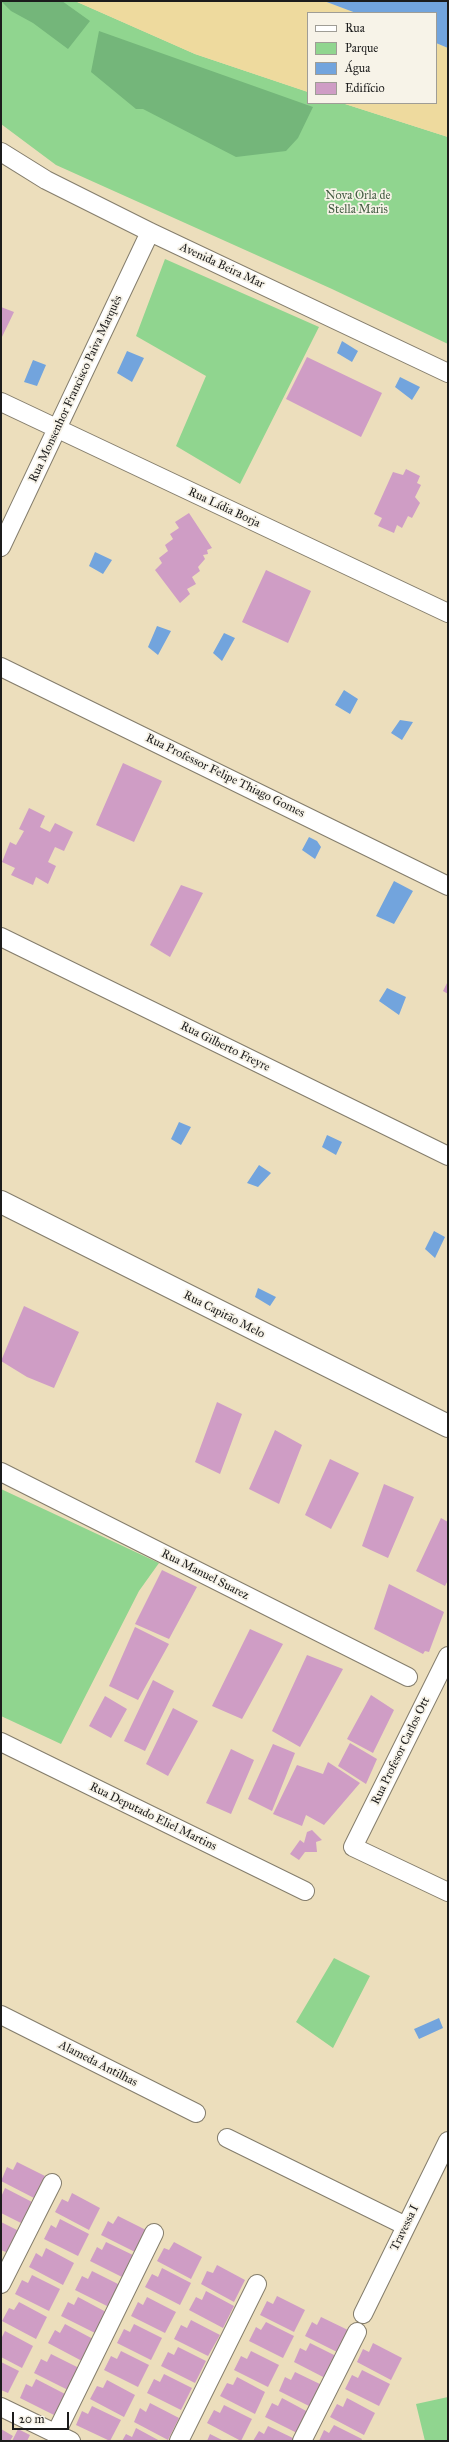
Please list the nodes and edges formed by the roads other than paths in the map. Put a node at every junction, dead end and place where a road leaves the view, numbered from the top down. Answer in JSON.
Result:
{"nodes":[{"id":1,"x":1,"y":152,"type":"edge"},
{"id":2,"x":150,"y":232,"type":"junction"},
{"id":3,"x":448,"y":373,"type":"edge"},
{"id":4,"x":1,"y":402,"type":"edge"},
{"id":5,"x":57,"y":429,"type":"junction"},
{"id":6,"x":1,"y":547,"type":"edge"},
{"id":7,"x":448,"y":613,"type":"edge"},
{"id":8,"x":1,"y":667,"type":"edge"},
{"id":9,"x":448,"y":886,"type":"edge"},
{"id":10,"x":1,"y":937,"type":"edge"},
{"id":11,"x":448,"y":1156,"type":"edge"},
{"id":12,"x":1,"y":1202,"type":"edge"},
{"id":13,"x":448,"y":1426,"type":"edge"},
{"id":14,"x":1,"y":1472,"type":"edge"},
{"id":15,"x":448,"y":1656,"type":"edge"},
{"id":16,"x":408,"y":1677,"type":"dead end"},
{"id":17,"x":1,"y":1742,"type":"edge"},
{"id":18,"x":305,"y":1891,"type":"dead end"},
{"id":19,"x":448,"y":1892,"type":"edge"},
{"id":20,"x":1,"y":2015,"type":"edge"},
{"id":21,"x":196,"y":2113,"type":"dead end"},
{"id":22,"x":227,"y":2138,"type":"dead end"},
{"id":23,"x":448,"y":2141,"type":"edge"},
{"id":24,"x":52,"y":2183,"type":"dead end"},
{"id":25,"x":406,"y":2226,"type":"junction"},
{"id":26,"x":154,"y":2233,"type":"dead end"},
{"id":27,"x":1,"y":2284,"type":"edge"},
{"id":28,"x":257,"y":2284,"type":"dead end"},
{"id":29,"x":363,"y":2314,"type":"dead end"},
{"id":30,"x":357,"y":2332,"type":"dead end"},
{"id":31,"x":1,"y":2407,"type":"edge"},
{"id":32,"x":63,"y":2437,"type":"edge"},
{"id":33,"x":179,"y":2441,"type":"edge"},
{"id":34,"x":302,"y":2441,"type":"edge"}],
"edges":[{"from":1,"to":2,"type":"street","name":"Avenida Beira Mar"},
{"from":2,"to":3,"type":"street","name":"Avenida Beira Mar"},
{"from":2,"to":5,"type":"street","name":"Rua Monsenhor Francisco Paiva Marquês"},
{"from":4,"to":5,"type":"street","name":"Rua Lídia Borja"},
{"from":5,"to":6,"type":"street","name":"Rua Monsenhor Francisco Paiva Marquês"},
{"from":5,"to":7,"type":"street","name":"Rua Lídia Borja"},
{"from":8,"to":9,"type":"street","name":"Rua Professor Felipe Thiago Gomes"},
{"from":10,"to":11,"type":"street","name":"Rua Gilberto Freyre"},
{"from":12,"to":13,"type":"main road","name":"Rua Capitão Melo"},
{"from":14,"to":16,"type":"street","name":"Rua Manuel Suarez"},
{"from":15,"to":19,"type":"street","name":"Rua Profesor Carlos Ott"},
{"from":17,"to":18,"type":"street","name":"Rua Deputado Eliel Martins"},
{"from":20,"to":21,"type":"street","name":"Alameda Antilhas"},
{"from":22,"to":25,"type":"street"},
{"from":23,"to":25,"type":"street","name":"Travessa I"},
{"from":24,"to":27,"type":"street"},
{"from":25,"to":29,"type":"street","name":"Travessa I"},
{"from":26,"to":32,"type":"street"},
{"from":28,"to":33,"type":"street"},
{"from":30,"to":34,"type":"street"},
{"from":31,"to":32,"type":"street"}]}
